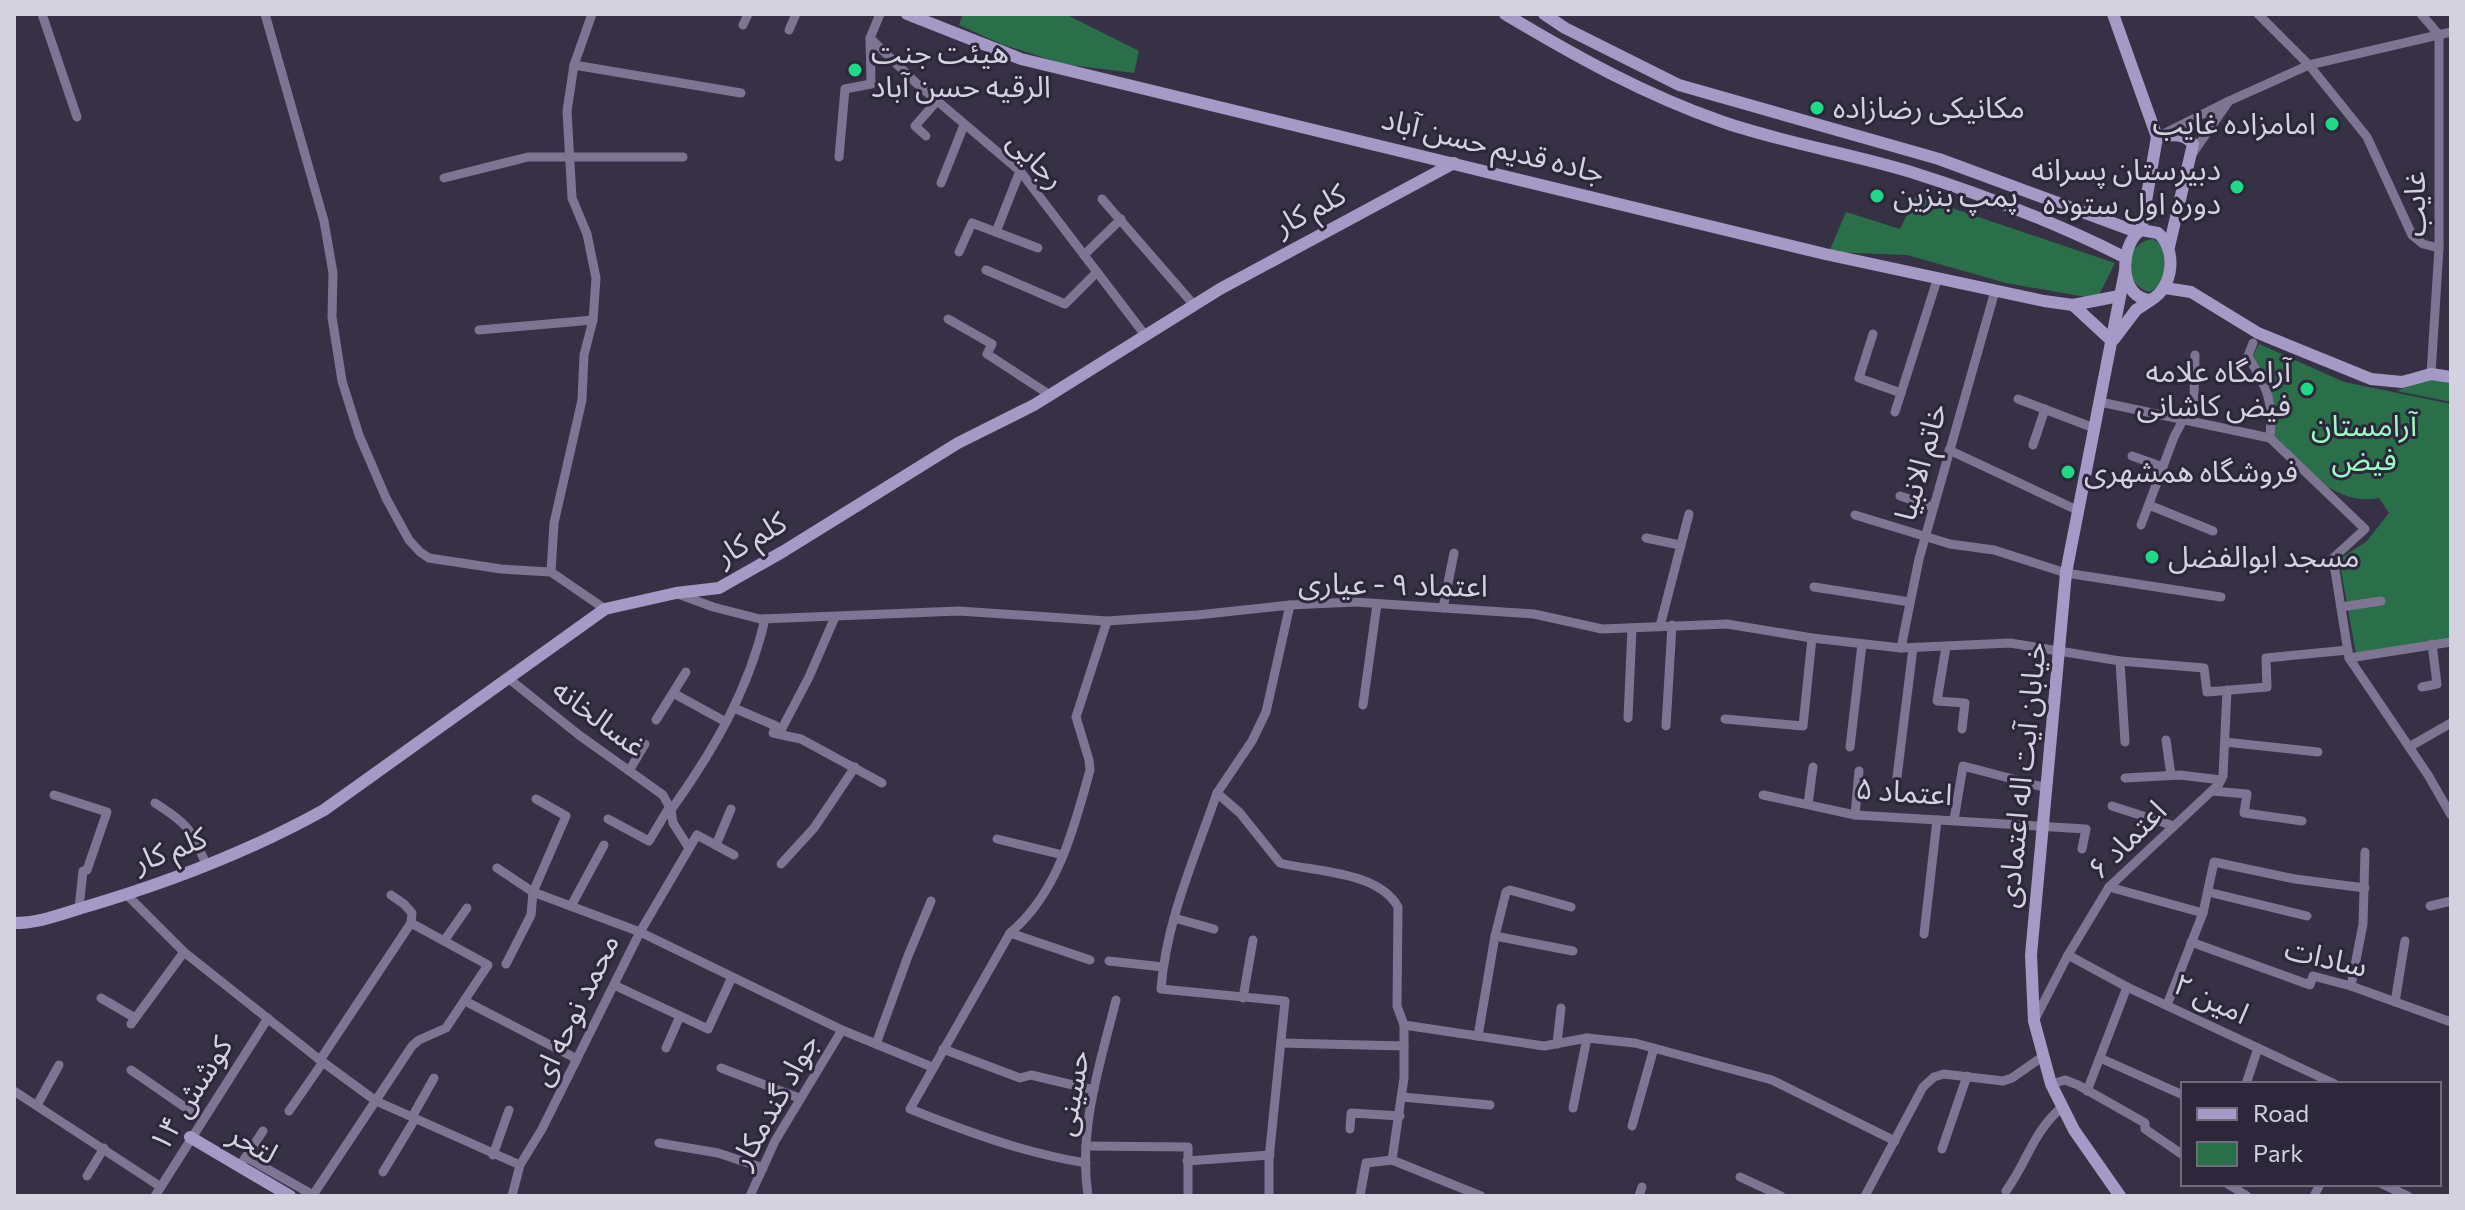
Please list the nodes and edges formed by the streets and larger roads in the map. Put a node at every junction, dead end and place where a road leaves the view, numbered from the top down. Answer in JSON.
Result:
{"nodes":[{"id":1,"x":42,"y":14,"type":"edge"},
{"id":2,"x":265,"y":14,"type":"edge"},
{"id":3,"x":592,"y":14,"type":"edge"},
{"id":4,"x":748,"y":14,"type":"edge"},
{"id":5,"x":796,"y":14,"type":"edge"},
{"id":6,"x":880,"y":14,"type":"edge"},
{"id":7,"x":907,"y":14,"type":"edge"},
{"id":8,"x":1505,"y":14,"type":"edge"},
{"id":9,"x":1544,"y":14,"type":"edge"},
{"id":10,"x":2113,"y":14,"type":"edge"},
{"id":11,"x":2258,"y":14,"type":"edge"},
{"id":12,"x":2421,"y":14,"type":"edge"},
{"id":13,"x":743,"y":25,"type":"dead end"},
{"id":14,"x":789,"y":30,"type":"dead end"},
{"id":15,"x":2451,"y":32,"type":"edge"},
{"id":16,"x":2439,"y":35,"type":"junction"},
{"id":17,"x":870,"y":38,"type":"junction"},
{"id":18,"x":574,"y":65,"type":"junction"},
{"id":19,"x":2309,"y":65,"type":"junction"},
{"id":20,"x":741,"y":93,"type":"dead end"},
{"id":21,"x":937,"y":101,"type":"junction"},
{"id":22,"x":2229,"y":101,"type":"junction"},
{"id":23,"x":77,"y":117,"type":"dead end"},
{"id":24,"x":964,"y":125,"type":"junction"},
{"id":25,"x":926,"y":136,"type":"dead end"},
{"id":26,"x":2157,"y":137,"type":"junction"},
{"id":27,"x":2193,"y":153,"type":"junction"},
{"id":28,"x":570,"y":155,"type":"junction"},
{"id":29,"x":683,"y":157,"type":"dead end"},
{"id":30,"x":839,"y":157,"type":"dead end"},
{"id":31,"x":1454,"y":163,"type":"junction"},
{"id":32,"x":1020,"y":171,"type":"junction"},
{"id":33,"x":444,"y":178,"type":"dead end"},
{"id":34,"x":941,"y":183,"type":"dead end"},
{"id":35,"x":1102,"y":199,"type":"dead end"},
{"id":36,"x":1121,"y":219,"type":"junction"},
{"id":37,"x":2139,"y":231,"type":"junction"},
{"id":38,"x":996,"y":232,"type":"junction"},
{"id":39,"x":2169,"y":247,"type":"junction"},
{"id":40,"x":1038,"y":248,"type":"dead end"},
{"id":41,"x":2439,"y":248,"type":"junction"},
{"id":42,"x":959,"y":252,"type":"dead end"},
{"id":43,"x":1084,"y":255,"type":"junction"},
{"id":44,"x":2125,"y":264,"type":"junction"},
{"id":45,"x":986,"y":270,"type":"dead end"},
{"id":46,"x":1096,"y":273,"type":"junction"},
{"id":47,"x":1937,"y":280,"type":"junction"},
{"id":48,"x":2165,"y":288,"type":"junction"},
{"id":49,"x":1995,"y":291,"type":"junction"},
{"id":50,"x":2119,"y":296,"type":"junction"},
{"id":51,"x":2151,"y":300,"type":"junction"},
{"id":52,"x":1194,"y":305,"type":"junction"},
{"id":53,"x":2073,"y":305,"type":"junction"},
{"id":54,"x":948,"y":319,"type":"dead end"},
{"id":55,"x":593,"y":320,"type":"junction"},
{"id":56,"x":479,"y":330,"type":"dead end"},
{"id":57,"x":1873,"y":334,"type":"dead end"},
{"id":58,"x":1145,"y":335,"type":"junction"},
{"id":59,"x":2112,"y":341,"type":"junction"},
{"id":60,"x":2253,"y":343,"type":"dead end"},
{"id":61,"x":2195,"y":355,"type":"dead end"},
{"id":62,"x":2431,"y":374,"type":"junction"},
{"id":63,"x":2451,"y":377,"type":"edge"},
{"id":64,"x":1901,"y":393,"type":"junction"},
{"id":65,"x":1050,"y":395,"type":"junction"},
{"id":66,"x":2018,"y":399,"type":"dead end"},
{"id":67,"x":2100,"y":402,"type":"junction"},
{"id":68,"x":2045,"y":409,"type":"junction"},
{"id":69,"x":1895,"y":412,"type":"dead end"},
{"id":70,"x":2183,"y":421,"type":"junction"},
{"id":71,"x":2094,"y":428,"type":"junction"},
{"id":72,"x":2270,"y":438,"type":"junction"},
{"id":73,"x":2033,"y":445,"type":"dead end"},
{"id":74,"x":1949,"y":450,"type":"junction"},
{"id":75,"x":2132,"y":456,"type":"dead end"},
{"id":76,"x":2163,"y":467,"type":"junction"},
{"id":77,"x":1900,"y":496,"type":"dead end"},
{"id":78,"x":2149,"y":505,"type":"junction"},
{"id":79,"x":1933,"y":507,"type":"junction"},
{"id":80,"x":2077,"y":510,"type":"junction"},
{"id":81,"x":1689,"y":514,"type":"dead end"},
{"id":82,"x":1855,"y":515,"type":"dead end"},
{"id":83,"x":2141,"y":525,"type":"dead end"},
{"id":84,"x":2213,"y":531,"type":"dead end"},
{"id":85,"x":1925,"y":536,"type":"junction"},
{"id":86,"x":1646,"y":538,"type":"dead end"},
{"id":87,"x":1680,"y":545,"type":"junction"},
{"id":88,"x":1454,"y":553,"type":"dead end"},
{"id":89,"x":551,"y":572,"type":"junction"},
{"id":90,"x":2066,"y":573,"type":"junction"},
{"id":91,"x":1814,"y":587,"type":"dead end"},
{"id":92,"x":676,"y":593,"type":"junction"},
{"id":93,"x":2221,"y":597,"type":"dead end"},
{"id":94,"x":2381,"y":601,"type":"dead end"},
{"id":95,"x":1910,"y":602,"type":"junction"},
{"id":96,"x":1377,"y":604,"type":"junction"},
{"id":97,"x":1290,"y":605,"type":"junction"},
{"id":98,"x":2341,"y":607,"type":"junction"},
{"id":99,"x":1443,"y":608,"type":"junction"},
{"id":100,"x":605,"y":609,"type":"junction"},
{"id":101,"x":835,"y":617,"type":"junction"},
{"id":102,"x":765,"y":619,"type":"junction"},
{"id":103,"x":1107,"y":621,"type":"junction"},
{"id":104,"x":1672,"y":625,"type":"junction"},
{"id":105,"x":1660,"y":626,"type":"junction"},
{"id":106,"x":1632,"y":628,"type":"junction"},
{"id":107,"x":1812,"y":638,"type":"junction"},
{"id":108,"x":2451,"y":642,"type":"edge"},
{"id":109,"x":1862,"y":644,"type":"junction"},
{"id":110,"x":2432,"y":644,"type":"junction"},
{"id":111,"x":1946,"y":647,"type":"junction"},
{"id":112,"x":1901,"y":648,"type":"junction"},
{"id":113,"x":1913,"y":648,"type":"junction"},
{"id":114,"x":2061,"y":651,"type":"junction"},
{"id":115,"x":2348,"y":654,"type":"junction"},
{"id":116,"x":2120,"y":661,"type":"junction"},
{"id":117,"x":686,"y":672,"type":"dead end"},
{"id":118,"x":508,"y":678,"type":"junction"},
{"id":119,"x":2422,"y":687,"type":"dead end"},
{"id":120,"x":2227,"y":690,"type":"junction"},
{"id":121,"x":673,"y":693,"type":"junction"},
{"id":122,"x":1363,"y":705,"type":"dead end"},
{"id":123,"x":734,"y":708,"type":"junction"},
{"id":124,"x":1628,"y":718,"type":"dead end"},
{"id":125,"x":1725,"y":719,"type":"dead end"},
{"id":126,"x":656,"y":720,"type":"dead end"},
{"id":127,"x":726,"y":722,"type":"junction"},
{"id":128,"x":2451,"y":723,"type":"edge"},
{"id":129,"x":1666,"y":726,"type":"dead end"},
{"id":130,"x":1962,"y":729,"type":"dead end"},
{"id":131,"x":779,"y":734,"type":"junction"},
{"id":132,"x":2166,"y":740,"type":"dead end"},
{"id":133,"x":2125,"y":742,"type":"dead end"},
{"id":134,"x":2225,"y":742,"type":"junction"},
{"id":135,"x":645,"y":744,"type":"dead end"},
{"id":136,"x":1850,"y":747,"type":"dead end"},
{"id":137,"x":2409,"y":747,"type":"junction"},
{"id":138,"x":2318,"y":752,"type":"dead end"},
{"id":139,"x":855,"y":767,"type":"junction"},
{"id":140,"x":1813,"y":767,"type":"dead end"},
{"id":141,"x":629,"y":771,"type":"junction"},
{"id":142,"x":1859,"y":771,"type":"dead end"},
{"id":143,"x":2171,"y":775,"type":"junction"},
{"id":144,"x":1897,"y":777,"type":"dead end"},
{"id":145,"x":2125,"y":778,"type":"dead end"},
{"id":146,"x":2221,"y":780,"type":"junction"},
{"id":147,"x":882,"y":783,"type":"dead end"},
{"id":148,"x":2047,"y":788,"type":"junction"},
{"id":149,"x":2212,"y":791,"type":"junction"},
{"id":150,"x":1217,"y":793,"type":"junction"},
{"id":151,"x":54,"y":795,"type":"dead end"},
{"id":152,"x":1763,"y":795,"type":"dead end"},
{"id":153,"x":536,"y":799,"type":"dead end"},
{"id":154,"x":155,"y":803,"type":"dead end"},
{"id":155,"x":1808,"y":804,"type":"junction"},
{"id":156,"x":2112,"y":806,"type":"dead end"},
{"id":157,"x":670,"y":808,"type":"junction"},
{"id":158,"x":731,"y":809,"type":"dead end"},
{"id":159,"x":1855,"y":815,"type":"junction"},
{"id":160,"x":2451,"y":815,"type":"edge"},
{"id":161,"x":608,"y":819,"type":"dead end"},
{"id":162,"x":1937,"y":820,"type":"junction"},
{"id":163,"x":1954,"y":820,"type":"junction"},
{"id":164,"x":2302,"y":821,"type":"dead end"},
{"id":165,"x":2174,"y":826,"type":"junction"},
{"id":166,"x":2043,"y":828,"type":"junction"},
{"id":167,"x":997,"y":839,"type":"dead end"},
{"id":168,"x":604,"y":845,"type":"dead end"},
{"id":169,"x":716,"y":845,"type":"junction"},
{"id":170,"x":689,"y":848,"type":"junction"},
{"id":171,"x":2082,"y":849,"type":"dead end"},
{"id":172,"x":2365,"y":852,"type":"dead end"},
{"id":173,"x":734,"y":855,"type":"dead end"},
{"id":174,"x":1063,"y":855,"type":"junction"},
{"id":175,"x":206,"y":864,"type":"junction"},
{"id":176,"x":781,"y":864,"type":"dead end"},
{"id":177,"x":497,"y":868,"type":"dead end"},
{"id":178,"x":2109,"y":887,"type":"junction"},
{"id":179,"x":2365,"y":888,"type":"junction"},
{"id":180,"x":533,"y":892,"type":"junction"},
{"id":181,"x":2208,"y":892,"type":"junction"},
{"id":182,"x":127,"y":895,"type":"junction"},
{"id":183,"x":391,"y":895,"type":"dead end"},
{"id":184,"x":931,"y":901,"type":"dead end"},
{"id":185,"x":2451,"y":901,"type":"edge"},
{"id":186,"x":571,"y":906,"type":"junction"},
{"id":187,"x":2430,"y":906,"type":"dead end"},
{"id":188,"x":1571,"y":907,"type":"dead end"},
{"id":189,"x":79,"y":908,"type":"junction"},
{"id":190,"x":467,"y":908,"type":"dead end"},
{"id":191,"x":2203,"y":913,"type":"junction"},
{"id":192,"x":2307,"y":916,"type":"dead end"},
{"id":193,"x":1174,"y":918,"type":"junction"},
{"id":194,"x":14,"y":923,"type":"edge"},
{"id":195,"x":411,"y":923,"type":"junction"},
{"id":196,"x":1214,"y":929,"type":"dead end"},
{"id":197,"x":640,"y":932,"type":"junction"},
{"id":198,"x":1010,"y":933,"type":"junction"},
{"id":199,"x":1924,"y":934,"type":"dead end"},
{"id":200,"x":1495,"y":936,"type":"junction"},
{"id":201,"x":1253,"y":940,"type":"dead end"},
{"id":202,"x":444,"y":941,"type":"junction"},
{"id":203,"x":2405,"y":941,"type":"dead end"},
{"id":204,"x":2191,"y":942,"type":"junction"},
{"id":205,"x":1573,"y":951,"type":"dead end"},
{"id":206,"x":184,"y":952,"type":"junction"},
{"id":207,"x":2068,"y":955,"type":"junction"},
{"id":208,"x":1090,"y":960,"type":"dead end"},
{"id":209,"x":1109,"y":961,"type":"dead end"},
{"id":210,"x":506,"y":964,"type":"dead end"},
{"id":211,"x":1163,"y":967,"type":"junction"},
{"id":212,"x":732,"y":977,"type":"junction"},
{"id":213,"x":614,"y":985,"type":"junction"},
{"id":214,"x":2351,"y":986,"type":"junction"},
{"id":215,"x":2127,"y":987,"type":"junction"},
{"id":216,"x":101,"y":998,"type":"dead end"},
{"id":217,"x":1243,"y":998,"type":"junction"},
{"id":218,"x":1116,"y":1000,"type":"dead end"},
{"id":219,"x":465,"y":1001,"type":"junction"},
{"id":220,"x":2395,"y":1002,"type":"junction"},
{"id":221,"x":2167,"y":1005,"type":"junction"},
{"id":222,"x":1561,"y":1008,"type":"dead end"},
{"id":223,"x":680,"y":1016,"type":"junction"},
{"id":224,"x":268,"y":1018,"type":"junction"},
{"id":225,"x":2034,"y":1021,"type":"junction"},
{"id":226,"x":2451,"y":1022,"type":"edge"},
{"id":227,"x":1404,"y":1025,"type":"junction"},
{"id":228,"x":842,"y":1030,"type":"junction"},
{"id":229,"x":1478,"y":1036,"type":"junction"},
{"id":230,"x":1587,"y":1038,"type":"junction"},
{"id":231,"x":1281,"y":1043,"type":"junction"},
{"id":232,"x":876,"y":1044,"type":"junction"},
{"id":233,"x":1557,"y":1044,"type":"junction"},
{"id":234,"x":1404,"y":1046,"type":"junction"},
{"id":235,"x":666,"y":1048,"type":"dead end"},
{"id":236,"x":1654,"y":1048,"type":"junction"},
{"id":237,"x":2258,"y":1048,"type":"junction"},
{"id":238,"x":943,"y":1049,"type":"junction"},
{"id":239,"x":2042,"y":1057,"type":"junction"},
{"id":240,"x":2100,"y":1058,"type":"junction"},
{"id":241,"x":577,"y":1059,"type":"junction"},
{"id":242,"x":322,"y":1061,"type":"junction"},
{"id":243,"x":59,"y":1065,"type":"dead end"},
{"id":244,"x":932,"y":1067,"type":"junction"},
{"id":245,"x":721,"y":1068,"type":"dead end"},
{"id":246,"x":131,"y":1070,"type":"dead end"},
{"id":247,"x":1967,"y":1076,"type":"junction"},
{"id":248,"x":434,"y":1078,"type":"dead end"},
{"id":249,"x":2247,"y":1082,"type":"edge"},
{"id":250,"x":2331,"y":1082,"type":"edge"},
{"id":251,"x":2051,"y":1084,"type":"junction"},
{"id":252,"x":1094,"y":1090,"type":"junction"},
{"id":253,"x":14,"y":1091,"type":"edge"},
{"id":254,"x":2087,"y":1091,"type":"junction"},
{"id":255,"x":2181,"y":1094,"type":"edge"},
{"id":256,"x":1402,"y":1097,"type":"junction"},
{"id":257,"x":799,"y":1098,"type":"junction"},
{"id":258,"x":376,"y":1101,"type":"junction"},
{"id":259,"x":37,"y":1105,"type":"junction"},
{"id":260,"x":1490,"y":1105,"type":"dead end"},
{"id":261,"x":2062,"y":1107,"type":"junction"},
{"id":262,"x":1573,"y":1108,"type":"dead end"},
{"id":263,"x":509,"y":1110,"type":"dead end"},
{"id":264,"x":289,"y":1111,"type":"dead end"},
{"id":265,"x":1400,"y":1116,"type":"junction"},
{"id":266,"x":413,"y":1118,"type":"junction"},
{"id":267,"x":202,"y":1119,"type":"junction"},
{"id":268,"x":1632,"y":1126,"type":"dead end"},
{"id":269,"x":1350,"y":1129,"type":"dead end"},
{"id":270,"x":263,"y":1131,"type":"dead end"},
{"id":271,"x":190,"y":1137,"type":"junction"},
{"id":272,"x":1895,"y":1141,"type":"junction"},
{"id":273,"x":659,"y":1143,"type":"dead end"},
{"id":274,"x":1086,"y":1146,"type":"junction"},
{"id":275,"x":104,"y":1148,"type":"junction"},
{"id":276,"x":1942,"y":1149,"type":"dead end"},
{"id":277,"x":2181,"y":1154,"type":"edge"},
{"id":278,"x":493,"y":1155,"type":"junction"},
{"id":279,"x":1270,"y":1155,"type":"junction"},
{"id":280,"x":1392,"y":1160,"type":"junction"},
{"id":281,"x":1187,"y":1161,"type":"junction"},
{"id":282,"x":243,"y":1162,"type":"junction"},
{"id":283,"x":1086,"y":1163,"type":"junction"},
{"id":284,"x":520,"y":1165,"type":"junction"},
{"id":285,"x":763,"y":1168,"type":"junction"},
{"id":286,"x":383,"y":1172,"type":"dead end"},
{"id":287,"x":87,"y":1176,"type":"dead end"},
{"id":288,"x":1740,"y":1177,"type":"dead end"},
{"id":289,"x":2386,"y":1186,"type":"edge"},
{"id":290,"x":161,"y":1187,"type":"junction"},
{"id":291,"x":2006,"y":1191,"type":"dead end"},
{"id":292,"x":155,"y":1196,"type":"edge"},
{"id":293,"x":290,"y":1196,"type":"edge"},
{"id":294,"x":512,"y":1196,"type":"edge"},
{"id":295,"x":750,"y":1196,"type":"edge"},
{"id":296,"x":1088,"y":1196,"type":"edge"},
{"id":297,"x":1188,"y":1196,"type":"edge"},
{"id":298,"x":1269,"y":1196,"type":"edge"},
{"id":299,"x":1360,"y":1196,"type":"edge"},
{"id":300,"x":1481,"y":1196,"type":"edge"},
{"id":301,"x":1781,"y":1196,"type":"edge"},
{"id":302,"x":1865,"y":1196,"type":"edge"},
{"id":303,"x":2120,"y":1196,"type":"edge"},
{"id":304,"x":2408,"y":1196,"type":"edge"}],
"edges":[{"from":1,"to":23,"type":"street"},
{"from":2,"to":89,"type":"street"},
{"from":3,"to":18,"type":"street"},
{"from":4,"to":13,"type":"street"},
{"from":5,"to":14,"type":"street"},
{"from":6,"to":17,"type":"street"},
{"from":7,"to":31,"type":"street","name":"جاده قدیم حسن آباد"},
{"from":8,"to":44,"type":"street"},
{"from":9,"to":37,"type":"street"},
{"from":10,"to":26,"type":"street"},
{"from":11,"to":19,"type":"street"},
{"from":12,"to":16,"type":"street"},
{"from":15,"to":16,"type":"street"},
{"from":16,"to":19,"type":"street"},
{"from":16,"to":41,"type":"street","name":"غایب"},
{"from":17,"to":21,"type":"street","name":"رجایی"},
{"from":17,"to":30,"type":"street"},
{"from":18,"to":20,"type":"street"},
{"from":18,"to":28,"type":"street"},
{"from":19,"to":22,"type":"street"},
{"from":19,"to":41,"type":"street"},
{"from":21,"to":24,"type":"street","name":"رجایی"},
{"from":21,"to":25,"type":"street"},
{"from":22,"to":26,"type":"street"},
{"from":22,"to":27,"type":"street"},
{"from":24,"to":32,"type":"street","name":"رجایی"},
{"from":24,"to":34,"type":"street"},
{"from":26,"to":27,"type":"street"},
{"from":26,"to":37,"type":"street"},
{"from":27,"to":39,"type":"street"},
{"from":28,"to":29,"type":"street"},
{"from":28,"to":33,"type":"street"},
{"from":28,"to":55,"type":"street"},
{"from":31,"to":47,"type":"street","name":"جاده قدیم حسن آباد"},
{"from":31,"to":52,"type":"street","name":"کلم کار"},
{"from":32,"to":38,"type":"street"},
{"from":32,"to":43,"type":"street","name":"رجایی"},
{"from":35,"to":36,"type":"street"},
{"from":36,"to":43,"type":"street"},
{"from":36,"to":52,"type":"street"},
{"from":37,"to":39,"type":"street"},
{"from":37,"to":44,"type":"street"},
{"from":38,"to":40,"type":"street"},
{"from":38,"to":42,"type":"street"},
{"from":39,"to":48,"type":"street"},
{"from":41,"to":62,"type":"street","name":"غایب"},
{"from":43,"to":46,"type":"street","name":"رجایی"},
{"from":44,"to":50,"type":"street","name":"خیابان آیت اله اعتمادی"},
{"from":44,"to":51,"type":"street"},
{"from":45,"to":46,"type":"street"},
{"from":46,"to":58,"type":"street","name":"رجایی"},
{"from":47,"to":49,"type":"street","name":"جاده قدیم حسن آباد"},
{"from":47,"to":64,"type":"street"},
{"from":48,"to":51,"type":"street"},
{"from":48,"to":62,"type":"street"},
{"from":49,"to":53,"type":"street","name":"جاده قدیم حسن آباد"},
{"from":49,"to":74,"type":"street","name":"خاتم الانبیا"},
{"from":50,"to":53,"type":"street","name":"جاده قدیم حسن آباد"},
{"from":50,"to":59,"type":"street","name":"خیابان آیت اله اعتمادی"},
{"from":51,"to":59,"type":"street"},
{"from":52,"to":58,"type":"street","name":"کلم کار"},
{"from":53,"to":59,"type":"street"},
{"from":54,"to":65,"type":"street"},
{"from":55,"to":56,"type":"street"},
{"from":55,"to":89,"type":"street"},
{"from":57,"to":64,"type":"street"},
{"from":58,"to":65,"type":"street","name":"کلم کار"},
{"from":59,"to":67,"type":"street","name":"خیابان آیت اله اعتمادی"},
{"from":60,"to":72,"type":"street"},
{"from":61,"to":70,"type":"street"},
{"from":62,"to":63,"type":"street"},
{"from":64,"to":69,"type":"street"},
{"from":65,"to":92,"type":"street","name":"کلم کار"},
{"from":66,"to":68,"type":"street"},
{"from":67,"to":70,"type":"street"},
{"from":67,"to":71,"type":"street","name":"خیابان آیت اله اعتمادی"},
{"from":68,"to":71,"type":"street"},
{"from":68,"to":73,"type":"street"},
{"from":70,"to":72,"type":"street"},
{"from":70,"to":76,"type":"street"},
{"from":71,"to":80,"type":"street","name":"خیابان آیت اله اعتمادی"},
{"from":72,"to":98,"type":"street"},
{"from":74,"to":79,"type":"street","name":"خاتم الانبیا"},
{"from":74,"to":80,"type":"street"},
{"from":75,"to":76,"type":"street"},
{"from":76,"to":78,"type":"street"},
{"from":77,"to":79,"type":"street"},
{"from":78,"to":83,"type":"street"},
{"from":78,"to":84,"type":"street"},
{"from":79,"to":85,"type":"street","name":"خاتم الانبیا"},
{"from":80,"to":90,"type":"street","name":"خیابان آیت اله اعتمادی"},
{"from":81,"to":87,"type":"street"},
{"from":82,"to":85,"type":"street"},
{"from":85,"to":90,"type":"street"},
{"from":85,"to":95,"type":"street","name":"خاتم الانبیا"},
{"from":86,"to":87,"type":"street"},
{"from":87,"to":105,"type":"street"},
{"from":88,"to":99,"type":"street"},
{"from":89,"to":100,"type":"street"},
{"from":90,"to":93,"type":"street"},
{"from":90,"to":114,"type":"street","name":"خیابان آیت اله اعتمادی"},
{"from":91,"to":95,"type":"street"},
{"from":92,"to":100,"type":"street","name":"کلم کار"},
{"from":92,"to":102,"type":"street","name":"اعتماد ۹ - عیاری"},
{"from":94,"to":98,"type":"street"},
{"from":95,"to":112,"type":"street","name":"خاتم الانبیا"},
{"from":96,"to":97,"type":"street","name":"اعتماد ۹ - عیاری"},
{"from":96,"to":99,"type":"street","name":"اعتماد ۹ - عیاری"},
{"from":96,"to":122,"type":"street"},
{"from":97,"to":103,"type":"street","name":"اعتماد ۹ - عیاری"},
{"from":97,"to":150,"type":"street"},
{"from":98,"to":115,"type":"street"},
{"from":99,"to":106,"type":"street","name":"اعتماد ۹ - عیاری"},
{"from":100,"to":118,"type":"street","name":"کلم کار"},
{"from":101,"to":102,"type":"street","name":"اعتماد ۹ - عیاری"},
{"from":101,"to":103,"type":"street","name":"اعتماد ۹ - عیاری"},
{"from":101,"to":131,"type":"street"},
{"from":102,"to":123,"type":"street"},
{"from":103,"to":174,"type":"street"},
{"from":104,"to":105,"type":"street","name":"اعتماد ۹ - عیاری"},
{"from":104,"to":107,"type":"street","name":"اعتماد ۹ - عیاری"},
{"from":104,"to":129,"type":"street"},
{"from":105,"to":106,"type":"street","name":"اعتماد ۹ - عیاری"},
{"from":106,"to":124,"type":"street"},
{"from":107,"to":109,"type":"street","name":"اعتماد ۹ - عیاری"},
{"from":107,"to":125,"type":"street"},
{"from":108,"to":110,"type":"street"},
{"from":109,"to":112,"type":"street","name":"اعتماد ۹ - عیاری"},
{"from":109,"to":136,"type":"street"},
{"from":110,"to":115,"type":"street"},
{"from":110,"to":119,"type":"street"},
{"from":111,"to":113,"type":"street","name":"اعتماد ۹ - عیاری"},
{"from":111,"to":114,"type":"street","name":"اعتماد ۹ - عیاری"},
{"from":111,"to":130,"type":"street"},
{"from":112,"to":113,"type":"street","name":"اعتماد ۹ - عیاری"},
{"from":113,"to":144,"type":"street"},
{"from":114,"to":116,"type":"street","name":"اعتماد ۹ - عیاری"},
{"from":114,"to":148,"type":"street","name":"خیابان آیت اله اعتمادی"},
{"from":115,"to":120,"type":"street"},
{"from":115,"to":137,"type":"street"},
{"from":116,"to":120,"type":"street","name":"اعتماد ۹ - عیاری"},
{"from":116,"to":133,"type":"street"},
{"from":117,"to":121,"type":"street"},
{"from":118,"to":141,"type":"street","name":"غسالخانه"},
{"from":118,"to":175,"type":"street","name":"کلم کار"},
{"from":120,"to":134,"type":"street"},
{"from":121,"to":126,"type":"street"},
{"from":121,"to":127,"type":"street"},
{"from":123,"to":127,"type":"street"},
{"from":123,"to":131,"type":"street"},
{"from":127,"to":157,"type":"street"},
{"from":128,"to":137,"type":"street"},
{"from":131,"to":139,"type":"street"},
{"from":132,"to":143,"type":"street"},
{"from":134,"to":138,"type":"street"},
{"from":134,"to":146,"type":"street"},
{"from":135,"to":141,"type":"street"},
{"from":137,"to":160,"type":"street"},
{"from":139,"to":147,"type":"street"},
{"from":139,"to":176,"type":"street"},
{"from":140,"to":155,"type":"street"},
{"from":141,"to":157,"type":"street","name":"غسالخانه"},
{"from":142,"to":159,"type":"street"},
{"from":143,"to":145,"type":"street"},
{"from":143,"to":146,"type":"street"},
{"from":146,"to":149,"type":"street","name":"اعتماد ۶"},
{"from":148,"to":163,"type":"street"},
{"from":148,"to":166,"type":"street","name":"خیابان آیت اله اعتمادی"},
{"from":149,"to":164,"type":"street"},
{"from":149,"to":165,"type":"street","name":"اعتماد ۶"},
{"from":150,"to":193,"type":"street"},
{"from":150,"to":227,"type":"street"},
{"from":151,"to":189,"type":"street"},
{"from":152,"to":155,"type":"street","name":"اعتماد ۵"},
{"from":153,"to":180,"type":"street"},
{"from":154,"to":175,"type":"street"},
{"from":155,"to":159,"type":"street","name":"اعتماد ۵"},
{"from":156,"to":165,"type":"street"},
{"from":157,"to":161,"type":"street"},
{"from":157,"to":170,"type":"street"},
{"from":158,"to":169,"type":"street"},
{"from":159,"to":162,"type":"street","name":"اعتماد ۵"},
{"from":162,"to":163,"type":"street","name":"اعتماد ۵"},
{"from":162,"to":199,"type":"street"},
{"from":163,"to":166,"type":"street","name":"اعتماد ۵"},
{"from":165,"to":178,"type":"street","name":"اعتماد ۶"},
{"from":166,"to":171,"type":"street","name":"اعتماد ۵"},
{"from":166,"to":225,"type":"street","name":"خیابان آیت اله اعتمادی"},
{"from":167,"to":174,"type":"street"},
{"from":168,"to":186,"type":"street"},
{"from":169,"to":170,"type":"street"},
{"from":169,"to":173,"type":"street"},
{"from":170,"to":197,"type":"street","name":"محمد نوحه ای"},
{"from":172,"to":179,"type":"street"},
{"from":174,"to":198,"type":"street"},
{"from":175,"to":182,"type":"street","name":"کلم کار"},
{"from":177,"to":180,"type":"street"},
{"from":178,"to":191,"type":"street"},
{"from":178,"to":207,"type":"street","name":"اعتماد ۶"},
{"from":179,"to":181,"type":"street"},
{"from":179,"to":214,"type":"street"},
{"from":180,"to":186,"type":"street"},
{"from":180,"to":210,"type":"street"},
{"from":181,"to":191,"type":"street"},
{"from":181,"to":192,"type":"street"},
{"from":182,"to":189,"type":"street","name":"کلم کار"},
{"from":182,"to":206,"type":"street"},
{"from":183,"to":195,"type":"street"},
{"from":184,"to":232,"type":"street"},
{"from":185,"to":187,"type":"street"},
{"from":186,"to":197,"type":"street"},
{"from":188,"to":200,"type":"street"},
{"from":189,"to":194,"type":"street","name":"کلم کار"},
{"from":190,"to":202,"type":"street"},
{"from":191,"to":204,"type":"street"},
{"from":193,"to":196,"type":"street"},
{"from":193,"to":211,"type":"street"},
{"from":195,"to":202,"type":"street"},
{"from":195,"to":242,"type":"street"},
{"from":197,"to":212,"type":"street"},
{"from":197,"to":213,"type":"street","name":"محمد نوحه ای"},
{"from":198,"to":208,"type":"street"},
{"from":198,"to":238,"type":"street"},
{"from":200,"to":205,"type":"street"},
{"from":200,"to":229,"type":"street"},
{"from":201,"to":217,"type":"street"},
{"from":202,"to":219,"type":"street"},
{"from":203,"to":220,"type":"street"},
{"from":204,"to":214,"type":"street","name":"سادات"},
{"from":204,"to":221,"type":"street"},
{"from":206,"to":216,"type":"street"},
{"from":206,"to":224,"type":"street"},
{"from":207,"to":215,"type":"street","name":"امین ۲"},
{"from":207,"to":225,"type":"street","name":"اعتماد ۶"},
{"from":209,"to":211,"type":"street"},
{"from":211,"to":217,"type":"street"},
{"from":212,"to":223,"type":"street"},
{"from":212,"to":228,"type":"street"},
{"from":213,"to":223,"type":"street"},
{"from":213,"to":241,"type":"street","name":"محمد نوحه ای"},
{"from":214,"to":220,"type":"street","name":"سادات"},
{"from":215,"to":221,"type":"street","name":"امین ۲"},
{"from":215,"to":240,"type":"street"},
{"from":217,"to":231,"type":"street"},
{"from":218,"to":252,"type":"street","name":"حسینی"},
{"from":219,"to":241,"type":"street"},
{"from":219,"to":258,"type":"street"},
{"from":220,"to":226,"type":"street","name":"سادات"},
{"from":221,"to":237,"type":"street","name":"امین ۲"},
{"from":222,"to":233,"type":"street"},
{"from":223,"to":235,"type":"street"},
{"from":224,"to":242,"type":"street"},
{"from":224,"to":267,"type":"street","name":"کوشش ۱۴"},
{"from":225,"to":239,"type":"street","name":"خیابان آیت اله اعتمادی"},
{"from":227,"to":229,"type":"street"},
{"from":227,"to":234,"type":"street"},
{"from":228,"to":232,"type":"street"},
{"from":228,"to":257,"type":"street","name":"جواد گندمکار"},
{"from":229,"to":233,"type":"street"},
{"from":230,"to":233,"type":"street"},
{"from":230,"to":236,"type":"street"},
{"from":230,"to":262,"type":"street"},
{"from":231,"to":234,"type":"street"},
{"from":231,"to":279,"type":"street"},
{"from":232,"to":244,"type":"street"},
{"from":234,"to":256,"type":"street"},
{"from":236,"to":268,"type":"street"},
{"from":236,"to":272,"type":"street"},
{"from":237,"to":249,"type":"street"},
{"from":237,"to":250,"type":"street","name":"امین ۲"},
{"from":238,"to":244,"type":"street"},
{"from":238,"to":252,"type":"street"},
{"from":239,"to":247,"type":"street"},
{"from":239,"to":251,"type":"street","name":"خیابان آیت اله اعتمادی"},
{"from":240,"to":254,"type":"street"},
{"from":240,"to":255,"type":"street"},
{"from":241,"to":284,"type":"street","name":"محمد نوحه ای"},
{"from":242,"to":258,"type":"street"},
{"from":242,"to":264,"type":"street"},
{"from":243,"to":259,"type":"street"},
{"from":244,"to":283,"type":"street"},
{"from":245,"to":257,"type":"street"},
{"from":246,"to":267,"type":"street"},
{"from":247,"to":272,"type":"street"},
{"from":247,"to":276,"type":"street"},
{"from":248,"to":266,"type":"street"},
{"from":251,"to":254,"type":"street"},
{"from":251,"to":261,"type":"street","name":"خیابان آیت اله اعتمادی"},
{"from":252,"to":274,"type":"street","name":"حسینی"},
{"from":253,"to":259,"type":"street"},
{"from":254,"to":277,"type":"street"},
{"from":256,"to":260,"type":"street"},
{"from":256,"to":265,"type":"street"},
{"from":257,"to":285,"type":"street","name":"جواد گندمکار"},
{"from":258,"to":266,"type":"street"},
{"from":258,"to":282,"type":"street"},
{"from":259,"to":275,"type":"street"},
{"from":261,"to":291,"type":"street"},
{"from":261,"to":303,"type":"street","name":"خیابان آیت اله اعتمادی"},
{"from":263,"to":278,"type":"street"},
{"from":265,"to":269,"type":"street"},
{"from":265,"to":280,"type":"street"},
{"from":266,"to":278,"type":"street"},
{"from":266,"to":286,"type":"street"},
{"from":267,"to":271,"type":"street","name":"کوشش ۱۴"},
{"from":270,"to":282,"type":"street"},
{"from":271,"to":282,"type":"street","name":"لتحر"},
{"from":271,"to":290,"type":"street","name":"کوشش ۱۴"},
{"from":272,"to":302,"type":"street"},
{"from":273,"to":285,"type":"street"},
{"from":274,"to":281,"type":"street"},
{"from":274,"to":283,"type":"street","name":"حسینی"},
{"from":275,"to":287,"type":"street"},
{"from":275,"to":290,"type":"street"},
{"from":278,"to":284,"type":"street"},
{"from":279,"to":281,"type":"street"},
{"from":279,"to":298,"type":"street"},
{"from":280,"to":299,"type":"street"},
{"from":280,"to":300,"type":"street"},
{"from":281,"to":297,"type":"street"},
{"from":282,"to":293,"type":"street","name":"لتحر"},
{"from":283,"to":296,"type":"street","name":"حسینی"},
{"from":284,"to":294,"type":"street","name":"محمد نوحه ای"},
{"from":285,"to":295,"type":"street","name":"جواد گندمکار"},
{"from":288,"to":301,"type":"street"},
{"from":289,"to":304,"type":"street"},
{"from":290,"to":292,"type":"street","name":"کوشش ۱۴"}]}
